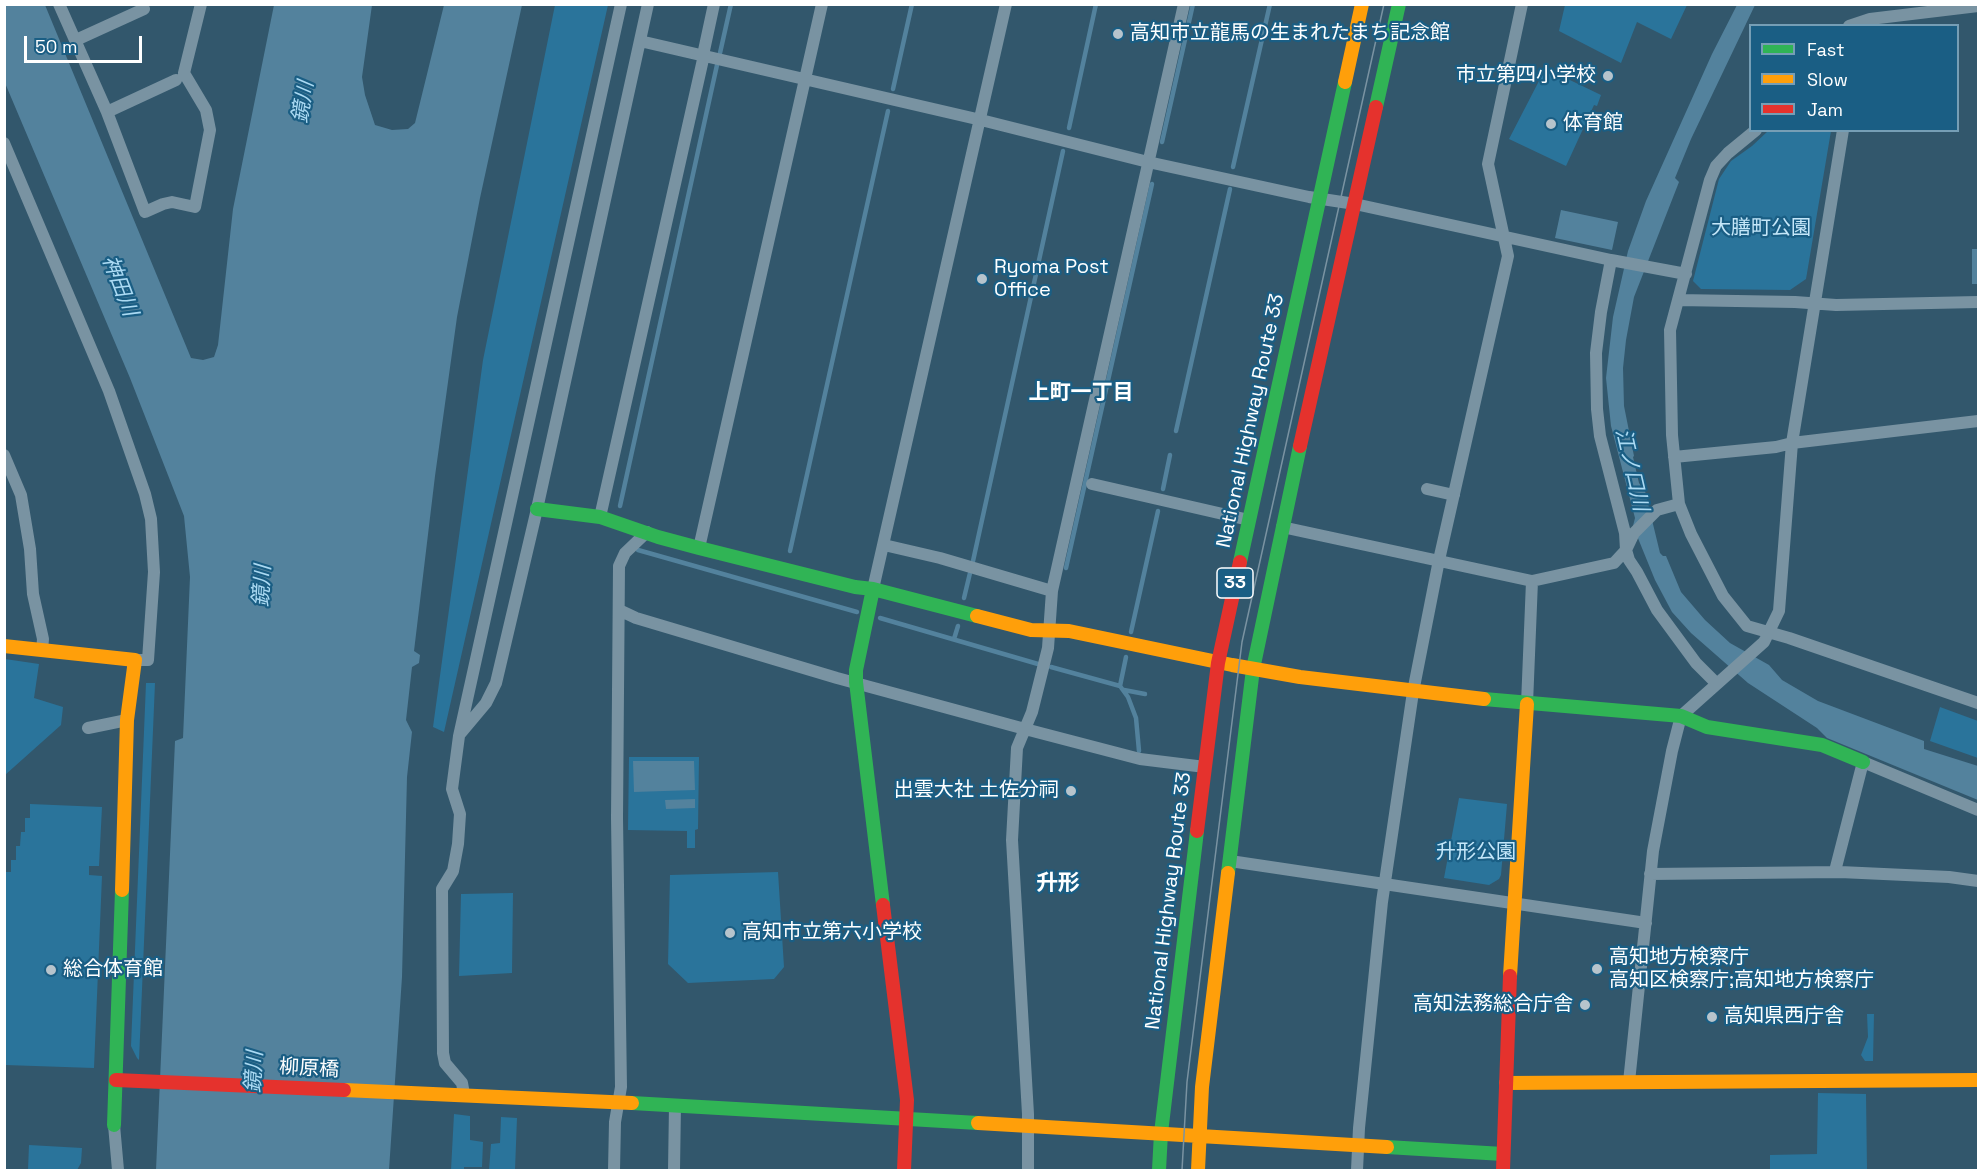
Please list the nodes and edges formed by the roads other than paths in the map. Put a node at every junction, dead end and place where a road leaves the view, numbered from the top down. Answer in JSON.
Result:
{"nodes":[{"id":1,"x":59,"y":4,"type":"edge"},
{"id":2,"x":201,"y":4,"type":"edge"},
{"id":3,"x":621,"y":4,"type":"edge"},
{"id":4,"x":648,"y":4,"type":"edge"},
{"id":5,"x":714,"y":4,"type":"edge"},
{"id":6,"x":822,"y":4,"type":"edge"},
{"id":7,"x":1006,"y":4,"type":"edge"},
{"id":8,"x":1184,"y":4,"type":"edge"},
{"id":9,"x":1362,"y":4,"type":"edge"},
{"id":10,"x":1399,"y":4,"type":"edge"},
{"id":11,"x":1522,"y":4,"type":"edge"},
{"id":12,"x":1876,"y":4,"type":"edge"},
{"id":13,"x":1978,"y":6,"type":"edge"},
{"id":14,"x":144,"y":9,"type":"dead end"},
{"id":15,"x":1869,"y":22,"type":"edge"},
{"id":16,"x":76,"y":40,"type":"junction"},
{"id":17,"x":640,"y":41,"type":"junction"},
{"id":18,"x":704,"y":55,"type":"junction"},
{"id":19,"x":176,"y":80,"type":"dead end"},
{"id":20,"x":805,"y":81,"type":"junction"},
{"id":21,"x":107,"y":112,"type":"junction"},
{"id":22,"x":981,"y":120,"type":"junction"},
{"id":23,"x":1754,"y":132,"type":"edge"},
{"id":24,"x":1843,"y":132,"type":"edge"},
{"id":25,"x":4,"y":143,"type":"edge"},
{"id":26,"x":1148,"y":162,"type":"junction"},
{"id":27,"x":1320,"y":198,"type":"junction"},
{"id":28,"x":1355,"y":204,"type":"junction"},
{"id":29,"x":1504,"y":237,"type":"junction"},
{"id":30,"x":1615,"y":261,"type":"junction"},
{"id":31,"x":1686,"y":274,"type":"junction"},
{"id":32,"x":1678,"y":300,"type":"junction"},
{"id":33,"x":1978,"y":302,"type":"edge"},
{"id":34,"x":1816,"y":304,"type":"junction"},
{"id":35,"x":1978,"y":421,"type":"edge"},
{"id":36,"x":1792,"y":443,"type":"junction"},
{"id":37,"x":4,"y":455,"type":"edge"},
{"id":38,"x":1674,"y":458,"type":"junction"},
{"id":39,"x":1092,"y":484,"type":"dead end"},
{"id":40,"x":1427,"y":489,"type":"dead end"},
{"id":41,"x":1454,"y":495,"type":"junction"},
{"id":42,"x":1679,"y":504,"type":"junction"},
{"id":43,"x":537,"y":509,"type":"junction"},
{"id":44,"x":600,"y":517,"type":"junction"},
{"id":45,"x":1249,"y":520,"type":"junction"},
{"id":46,"x":1282,"y":527,"type":"junction"},
{"id":47,"x":647,"y":532,"type":"junction"},
{"id":48,"x":884,"y":545,"type":"junction"},
{"id":49,"x":699,"y":548,"type":"junction"},
{"id":50,"x":1626,"y":550,"type":"junction"},
{"id":51,"x":1439,"y":560,"type":"junction"},
{"id":52,"x":1532,"y":581,"type":"junction"},
{"id":53,"x":873,"y":589,"type":"junction"},
{"id":54,"x":1053,"y":591,"type":"junction"},
{"id":55,"x":619,"y":610,"type":"junction"},
{"id":56,"x":1049,"y":631,"type":"junction"},
{"id":57,"x":1770,"y":632,"type":"junction"},
{"id":58,"x":4,"y":646,"type":"edge"},
{"id":59,"x":42,"y":650,"type":"junction"},
{"id":60,"x":135,"y":660,"type":"junction"},
{"id":61,"x":1218,"y":663,"type":"junction"},
{"id":62,"x":1254,"y":669,"type":"junction"},
{"id":63,"x":1721,"y":680,"type":"junction"},
{"id":64,"x":856,"y":682,"type":"junction"},
{"id":65,"x":1413,"y":692,"type":"junction"},
{"id":66,"x":1527,"y":704,"type":"junction"},
{"id":67,"x":1978,"y":704,"type":"edge"},
{"id":68,"x":1681,"y":716,"type":"junction"},
{"id":69,"x":127,"y":720,"type":"junction"},
{"id":70,"x":88,"y":728,"type":"dead end"},
{"id":71,"x":1025,"y":729,"type":"junction"},
{"id":72,"x":459,"y":736,"type":"junction"},
{"id":73,"x":1863,"y":762,"type":"junction"},
{"id":74,"x":1205,"y":767,"type":"junction"},
{"id":75,"x":1978,"y":810,"type":"edge"},
{"id":76,"x":1230,"y":861,"type":"junction"},
{"id":77,"x":1836,"y":872,"type":"junction"},
{"id":78,"x":1650,"y":874,"type":"junction"},
{"id":79,"x":1978,"y":881,"type":"edge"},
{"id":80,"x":1384,"y":884,"type":"junction"},
{"id":81,"x":1512,"y":903,"type":"junction"},
{"id":82,"x":1646,"y":923,"type":"junction"},
{"id":83,"x":116,"y":1080,"type":"junction"},
{"id":84,"x":1978,"y":1080,"type":"edge"},
{"id":85,"x":1629,"y":1082,"type":"junction"},
{"id":86,"x":1506,"y":1083,"type":"junction"},
{"id":87,"x":464,"y":1094,"type":"junction"},
{"id":88,"x":618,"y":1104,"type":"junction"},
{"id":89,"x":675,"y":1105,"type":"junction"},
{"id":90,"x":906,"y":1120,"type":"junction"},
{"id":91,"x":114,"y":1125,"type":"joint"},
{"id":92,"x":1028,"y":1126,"type":"junction"},
{"id":93,"x":1161,"y":1133,"type":"junction"},
{"id":94,"x":1199,"y":1135,"type":"junction"},
{"id":95,"x":1358,"y":1147,"type":"junction"},
{"id":96,"x":1503,"y":1154,"type":"junction"},
{"id":97,"x":118,"y":1170,"type":"edge"},
{"id":98,"x":614,"y":1170,"type":"edge"},
{"id":99,"x":675,"y":1170,"type":"edge"},
{"id":100,"x":904,"y":1170,"type":"edge"},
{"id":101,"x":1028,"y":1170,"type":"edge"},
{"id":102,"x":1159,"y":1170,"type":"edge"},
{"id":103,"x":1198,"y":1170,"type":"edge"},
{"id":104,"x":1357,"y":1170,"type":"edge"},
{"id":105,"x":1503,"y":1170,"type":"edge"}],
"edges":[{"from":1,"to":16,"type":"street"},
{"from":2,"to":21,"type":"street"},
{"from":3,"to":72,"type":"street"},
{"from":4,"to":17,"type":"street"},
{"from":5,"to":18,"type":"street"},
{"from":6,"to":20,"type":"street"},
{"from":7,"to":22,"type":"street"},
{"from":8,"to":26,"type":"street"},
{"from":9,"to":27,"type":"main road","name":"National Highway Route 33","number":"33"},
{"from":10,"to":28,"type":"main road","number":"33"},
{"from":11,"to":29,"type":"street"},
{"from":12,"to":15,"type":"street"},
{"from":13,"to":15,"type":"street"},
{"from":14,"to":16,"type":"street"},
{"from":16,"to":21,"type":"street"},
{"from":17,"to":18,"type":"street"},
{"from":17,"to":43,"type":"street"},
{"from":18,"to":20,"type":"street"},
{"from":18,"to":44,"type":"street"},
{"from":19,"to":21,"type":"street"},
{"from":20,"to":22,"type":"street"},
{"from":20,"to":49,"type":"street"},
{"from":22,"to":26,"type":"street"},
{"from":22,"to":48,"type":"street"},
{"from":23,"to":31,"type":"street"},
{"from":24,"to":34,"type":"street"},
{"from":25,"to":60,"type":"street"},
{"from":26,"to":27,"type":"street"},
{"from":26,"to":54,"type":"street"},
{"from":27,"to":28,"type":"street"},
{"from":27,"to":45,"type":"main road","name":"National Highway Route 33","number":"33"},
{"from":28,"to":29,"type":"street"},
{"from":28,"to":46,"type":"main road","number":"33"},
{"from":29,"to":30,"type":"street"},
{"from":29,"to":41,"type":"street"},
{"from":30,"to":31,"type":"street"},
{"from":30,"to":50,"type":"street"},
{"from":31,"to":32,"type":"street"},
{"from":32,"to":34,"type":"street"},
{"from":32,"to":38,"type":"street"},
{"from":33,"to":34,"type":"street"},
{"from":34,"to":36,"type":"street"},
{"from":35,"to":36,"type":"street"},
{"from":36,"to":38,"type":"street"},
{"from":36,"to":57,"type":"street"},
{"from":37,"to":59,"type":"street"},
{"from":38,"to":42,"type":"street"},
{"from":39,"to":45,"type":"street"},
{"from":40,"to":41,"type":"street"},
{"from":41,"to":51,"type":"street"},
{"from":42,"to":50,"type":"street"},
{"from":42,"to":57,"type":"street"},
{"from":43,"to":44,"type":"main road"},
{"from":43,"to":72,"type":"street"},
{"from":44,"to":47,"type":"main road"},
{"from":45,"to":61,"type":"main road","name":"National Highway Route 33","number":"33"},
{"from":46,"to":51,"type":"street"},
{"from":46,"to":62,"type":"main road","number":"33"},
{"from":47,"to":49,"type":"main road"},
{"from":47,"to":55,"type":"street"},
{"from":48,"to":53,"type":"street"},
{"from":48,"to":54,"type":"street"},
{"from":49,"to":53,"type":"main road"},
{"from":50,"to":52,"type":"street"},
{"from":50,"to":63,"type":"street"},
{"from":51,"to":52,"type":"street"},
{"from":51,"to":65,"type":"street"},
{"from":52,"to":66,"type":"street"},
{"from":53,"to":56,"type":"main road"},
{"from":53,"to":64,"type":"main road"},
{"from":54,"to":56,"type":"street"},
{"from":55,"to":64,"type":"street"},
{"from":55,"to":88,"type":"street"},
{"from":56,"to":61,"type":"main road"},
{"from":56,"to":71,"type":"street"},
{"from":57,"to":63,"type":"street"},
{"from":57,"to":67,"type":"street"},
{"from":58,"to":59,"type":"main road"},
{"from":59,"to":60,"type":"main road"},
{"from":60,"to":69,"type":"main road"},
{"from":61,"to":62,"type":"main road"},
{"from":61,"to":74,"type":"main road","name":"National Highway Route 33","number":"33"},
{"from":62,"to":65,"type":"main road"},
{"from":62,"to":76,"type":"main road","number":"33"},
{"from":63,"to":68,"type":"street"},
{"from":64,"to":71,"type":"street"},
{"from":64,"to":90,"type":"main road"},
{"from":65,"to":66,"type":"main road"},
{"from":65,"to":80,"type":"street"},
{"from":66,"to":68,"type":"main road"},
{"from":66,"to":81,"type":"main road"},
{"from":68,"to":73,"type":"main road"},
{"from":68,"to":78,"type":"street"},
{"from":69,"to":70,"type":"street"},
{"from":69,"to":83,"type":"main road"},
{"from":71,"to":74,"type":"street"},
{"from":71,"to":92,"type":"street"},
{"from":72,"to":87,"type":"street"},
{"from":73,"to":75,"type":"street"},
{"from":73,"to":77,"type":"street"},
{"from":74,"to":93,"type":"main road","name":"National Highway Route 33","number":"33"},
{"from":76,"to":80,"type":"street"},
{"from":76,"to":94,"type":"main road","number":"33"},
{"from":77,"to":78,"type":"street"},
{"from":77,"to":79,"type":"street"},
{"from":78,"to":82,"type":"street"},
{"from":80,"to":81,"type":"street"},
{"from":80,"to":95,"type":"street"},
{"from":81,"to":82,"type":"street"},
{"from":81,"to":86,"type":"main road"},
{"from":82,"to":85,"type":"street"},
{"from":83,"to":87,"type":"main road","name":"柳原橋"},
{"from":83,"to":91,"type":"main road"},
{"from":84,"to":85,"type":"main road"},
{"from":85,"to":86,"type":"main road"},
{"from":86,"to":96,"type":"main road"},
{"from":87,"to":88,"type":"main road","name":"柳原橋"},
{"from":88,"to":89,"type":"main road","name":"柳原橋"},
{"from":88,"to":98,"type":"street"},
{"from":89,"to":90,"type":"main road","name":"柳原橋"},
{"from":89,"to":99,"type":"street"},
{"from":90,"to":92,"type":"main road","name":"柳原橋"},
{"from":90,"to":100,"type":"main road"},
{"from":91,"to":97,"type":"street"},
{"from":92,"to":93,"type":"main road","name":"柳原橋"},
{"from":92,"to":101,"type":"street"},
{"from":93,"to":94,"type":"main road","name":"柳原橋"},
{"from":93,"to":102,"type":"main road","name":"National Highway Route 33","number":"33"},
{"from":94,"to":95,"type":"main road","name":"柳原橋"},
{"from":94,"to":103,"type":"main road","number":"33"},
{"from":95,"to":96,"type":"main road","name":"柳原橋"},
{"from":95,"to":104,"type":"street"},
{"from":96,"to":105,"type":"main road"}]}
